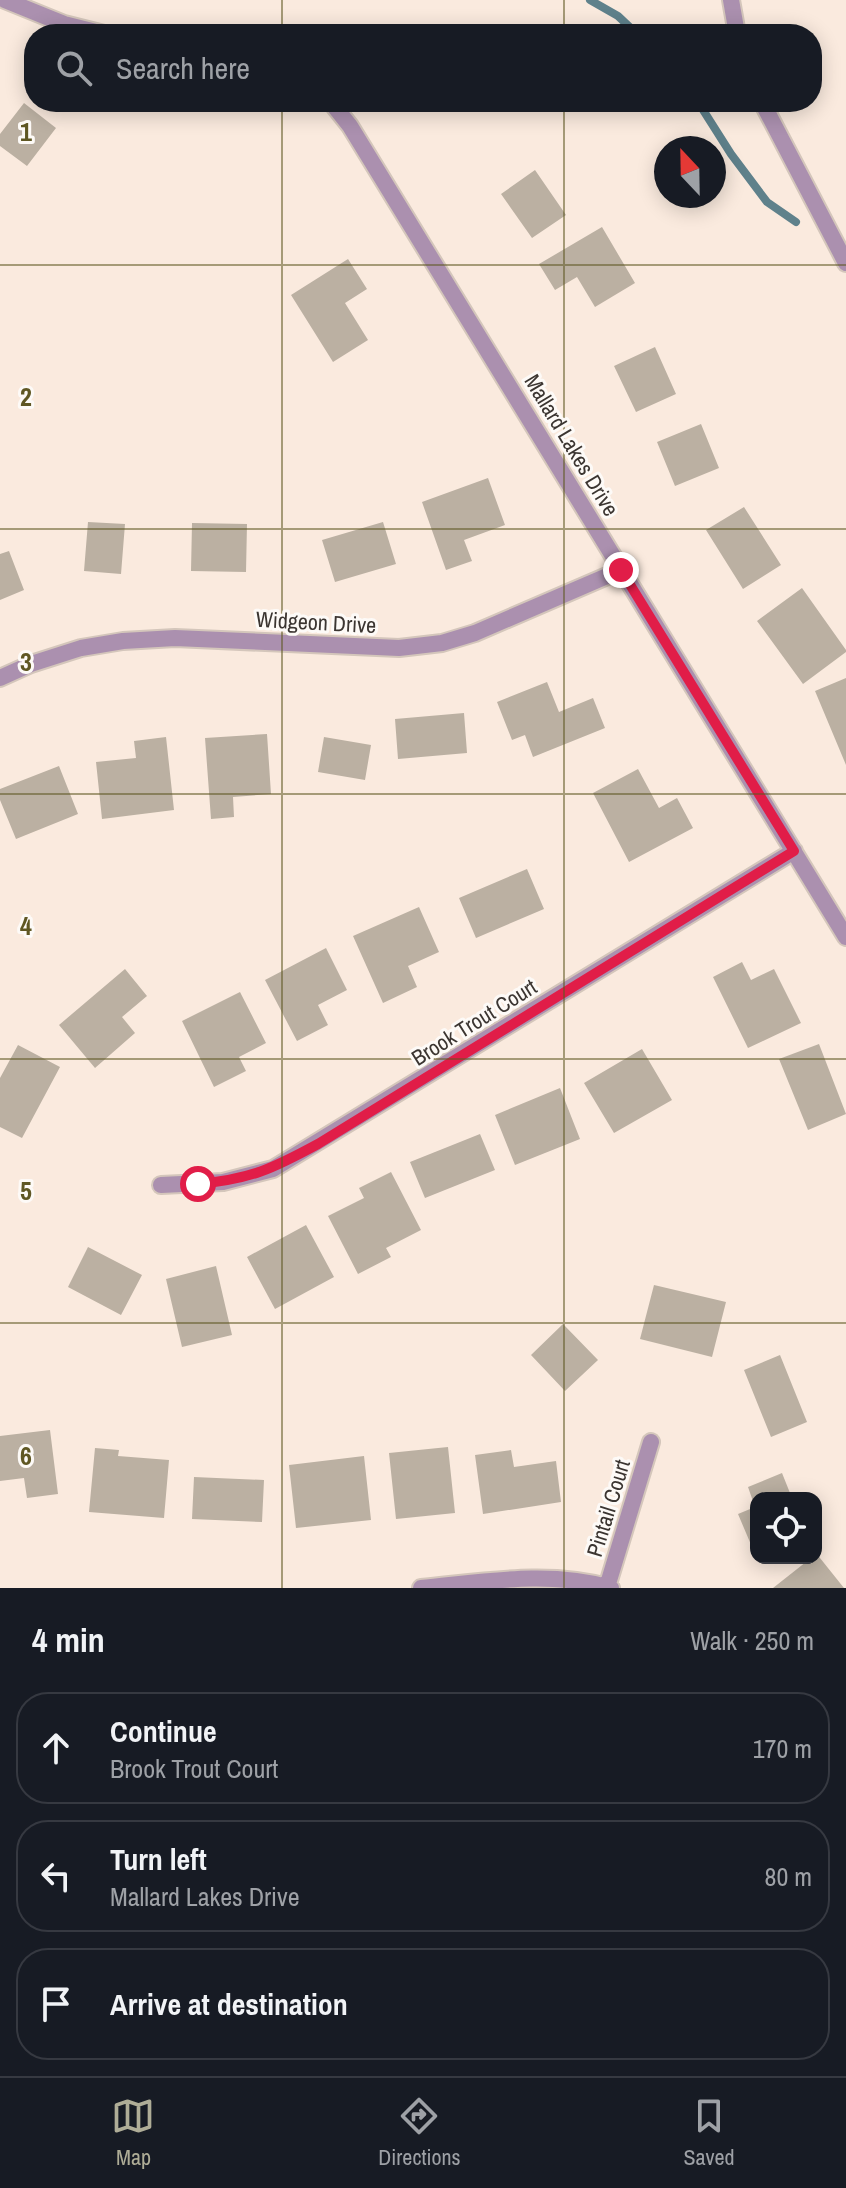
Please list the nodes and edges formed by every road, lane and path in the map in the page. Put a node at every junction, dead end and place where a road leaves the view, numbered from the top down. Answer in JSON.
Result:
{"nodes":[{"id":1,"x":5,"y":0,"type":"edge"},
{"id":2,"x":731,"y":0,"type":"edge"},
{"id":3,"x":64,"y":24,"type":"edge"},
{"id":4,"x":735,"y":24,"type":"edge"},
{"id":5,"x":339,"y":112,"type":"edge"},
{"id":6,"x":767,"y":112,"type":"edge"},
{"id":7,"x":846,"y":263,"type":"edge"},
{"id":8,"x":621,"y":570,"type":"junction"},
{"id":9,"x":0,"y":678,"type":"edge"},
{"id":10,"x":794,"y":851,"type":"junction"},
{"id":11,"x":846,"y":937,"type":"edge"},
{"id":12,"x":161,"y":1185,"type":"dead end"},
{"id":13,"x":651,"y":1442,"type":"dead end"},
{"id":14,"x":609,"y":1587,"type":"edge"},
{"id":15,"x":421,"y":1588,"type":"edge"}],
"edges":[{"from":1,"to":3,"type":"street"},
{"from":2,"to":4,"type":"street"},
{"from":5,"to":8,"type":"street","name":"Mallard Lakes Drive"},
{"from":6,"to":7,"type":"street"},
{"from":8,"to":9,"type":"street","name":"Widgeon Drive"},
{"from":8,"to":10,"type":"street","name":"Mallard Lakes Drive"},
{"from":10,"to":11,"type":"street","name":"Mallard Lakes Drive"},
{"from":10,"to":12,"type":"street","name":"Brook Trout Court"},
{"from":13,"to":14,"type":"street","name":"Pintail Court"},
{"from":14,"to":15,"type":"street"}]}
